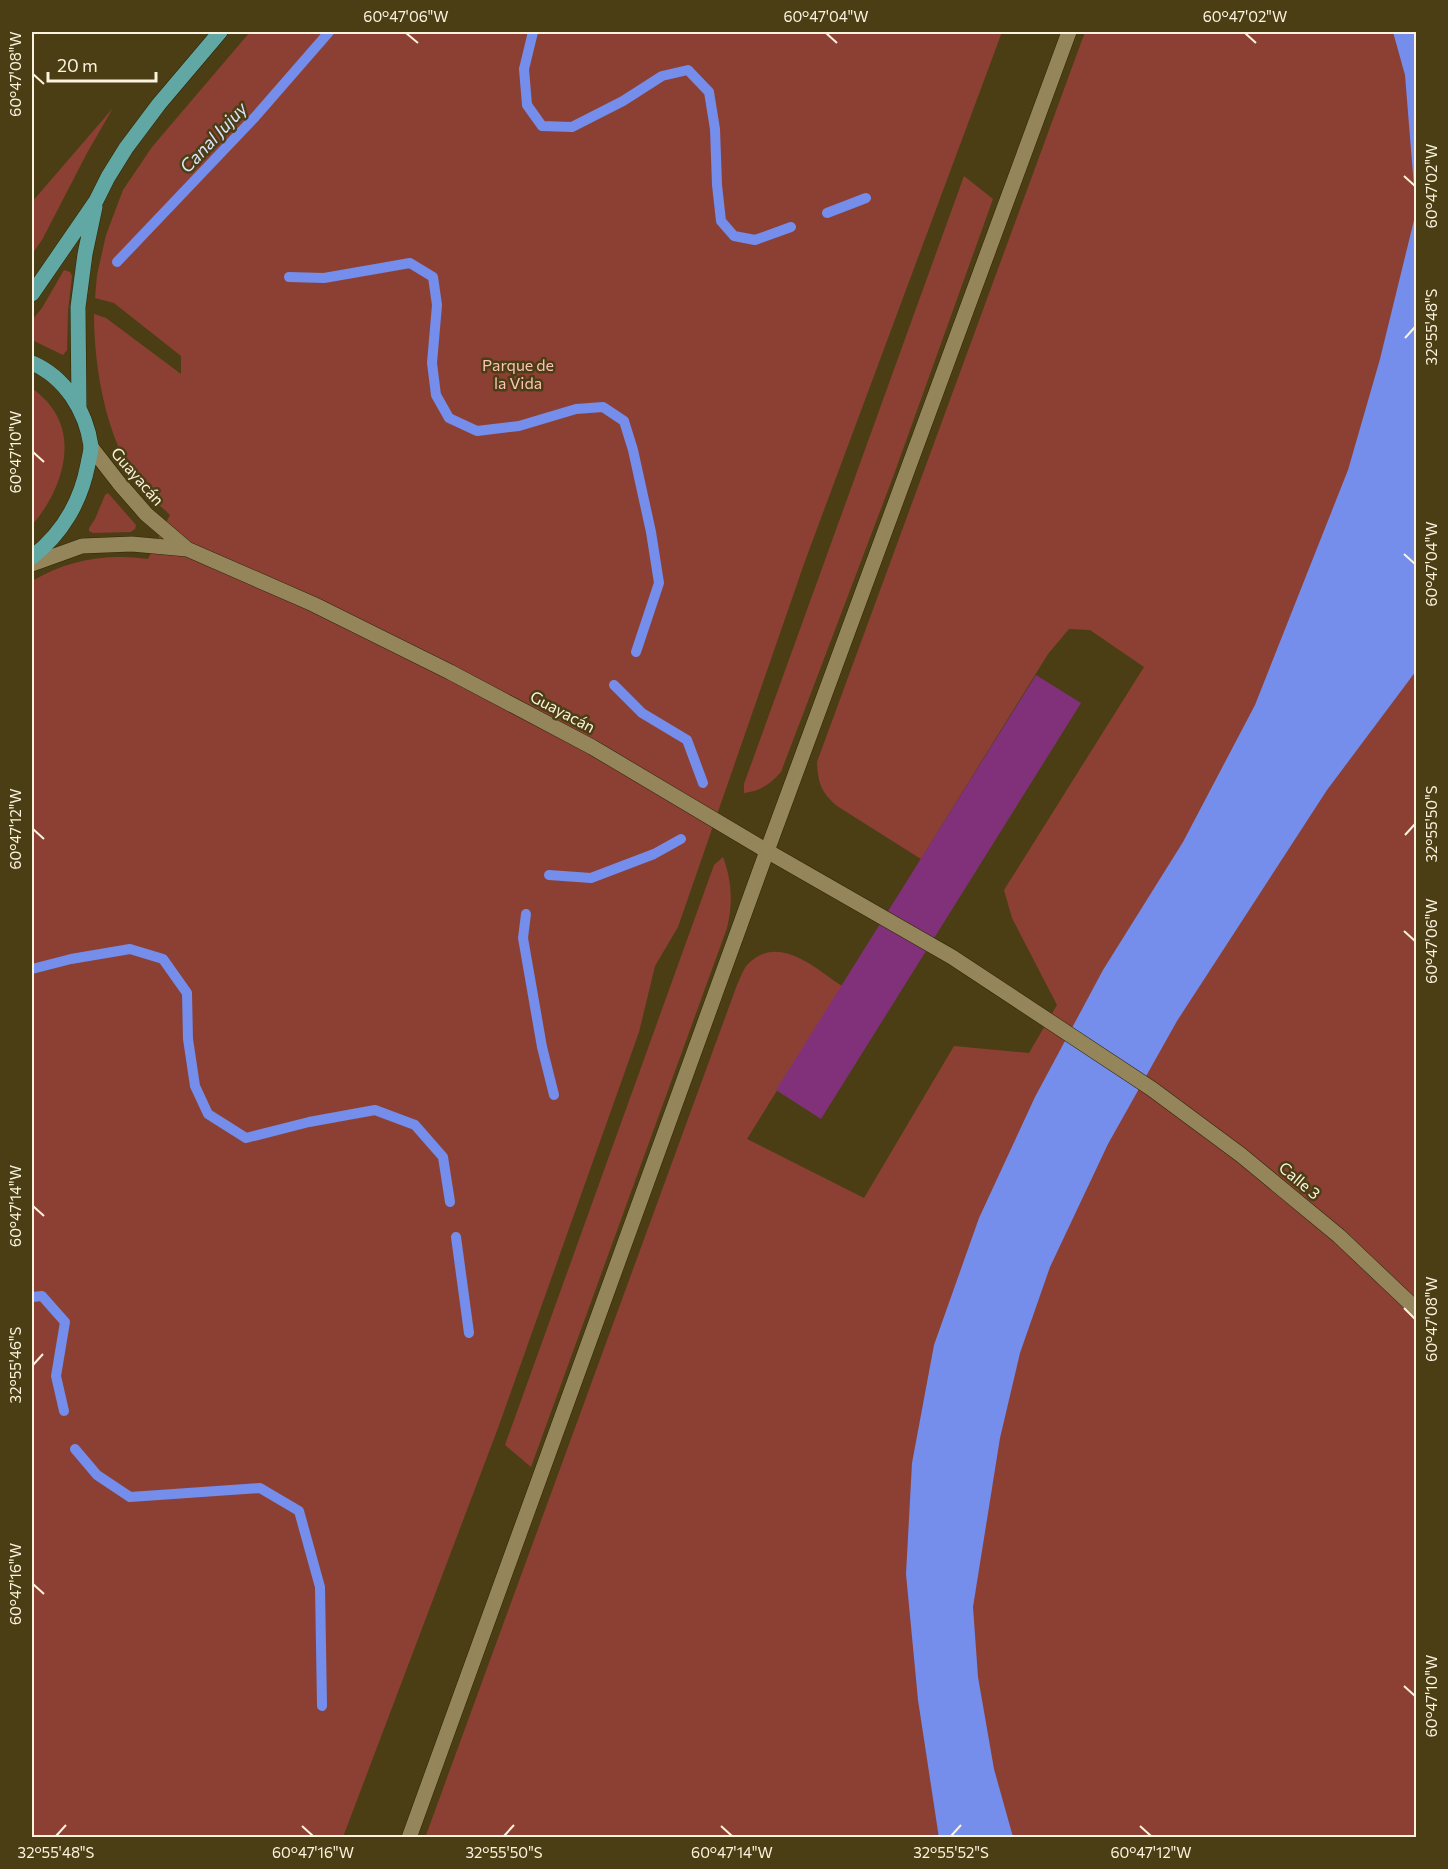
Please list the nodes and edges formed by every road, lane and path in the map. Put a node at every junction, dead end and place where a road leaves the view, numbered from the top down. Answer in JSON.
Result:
{"nodes":[{"id":1,"x":220,"y":32,"type":"edge"},
{"id":2,"x":1069,"y":32,"type":"edge"},
{"id":3,"x":96,"y":201,"type":"junction"},
{"id":4,"x":32,"y":294,"type":"edge"},
{"id":5,"x":32,"y":363,"type":"edge"},
{"id":6,"x":79,"y":407,"type":"junction"},
{"id":7,"x":91,"y":447,"type":"junction"},
{"id":8,"x":187,"y":549,"type":"junction"},
{"id":9,"x":32,"y":557,"type":"edge"},
{"id":10,"x":32,"y":564,"type":"edge"},
{"id":11,"x":767,"y":851,"type":"junction"},
{"id":12,"x":1058,"y":1028,"type":"joint"},
{"id":13,"x":1416,"y":1309,"type":"edge"},
{"id":14,"x":409,"y":1838,"type":"edge"}],
"edges":[{"from":1,"to":3,"type":"main road"},
{"from":2,"to":11,"type":"street"},
{"from":3,"to":4,"type":"main road"},
{"from":3,"to":6,"type":"main road"},
{"from":5,"to":6,"type":"main road"},
{"from":6,"to":7,"type":"main road"},
{"from":7,"to":8,"type":"street","name":"Guayacán"},
{"from":7,"to":9,"type":"main road"},
{"from":8,"to":10,"type":"street","name":"Guayacán"},
{"from":8,"to":11,"type":"street","name":"Guayacán"},
{"from":11,"to":12,"type":"street","name":"Guayacán"},
{"from":11,"to":14,"type":"street"},
{"from":12,"to":13,"type":"street","name":"Calle 3"}]}
